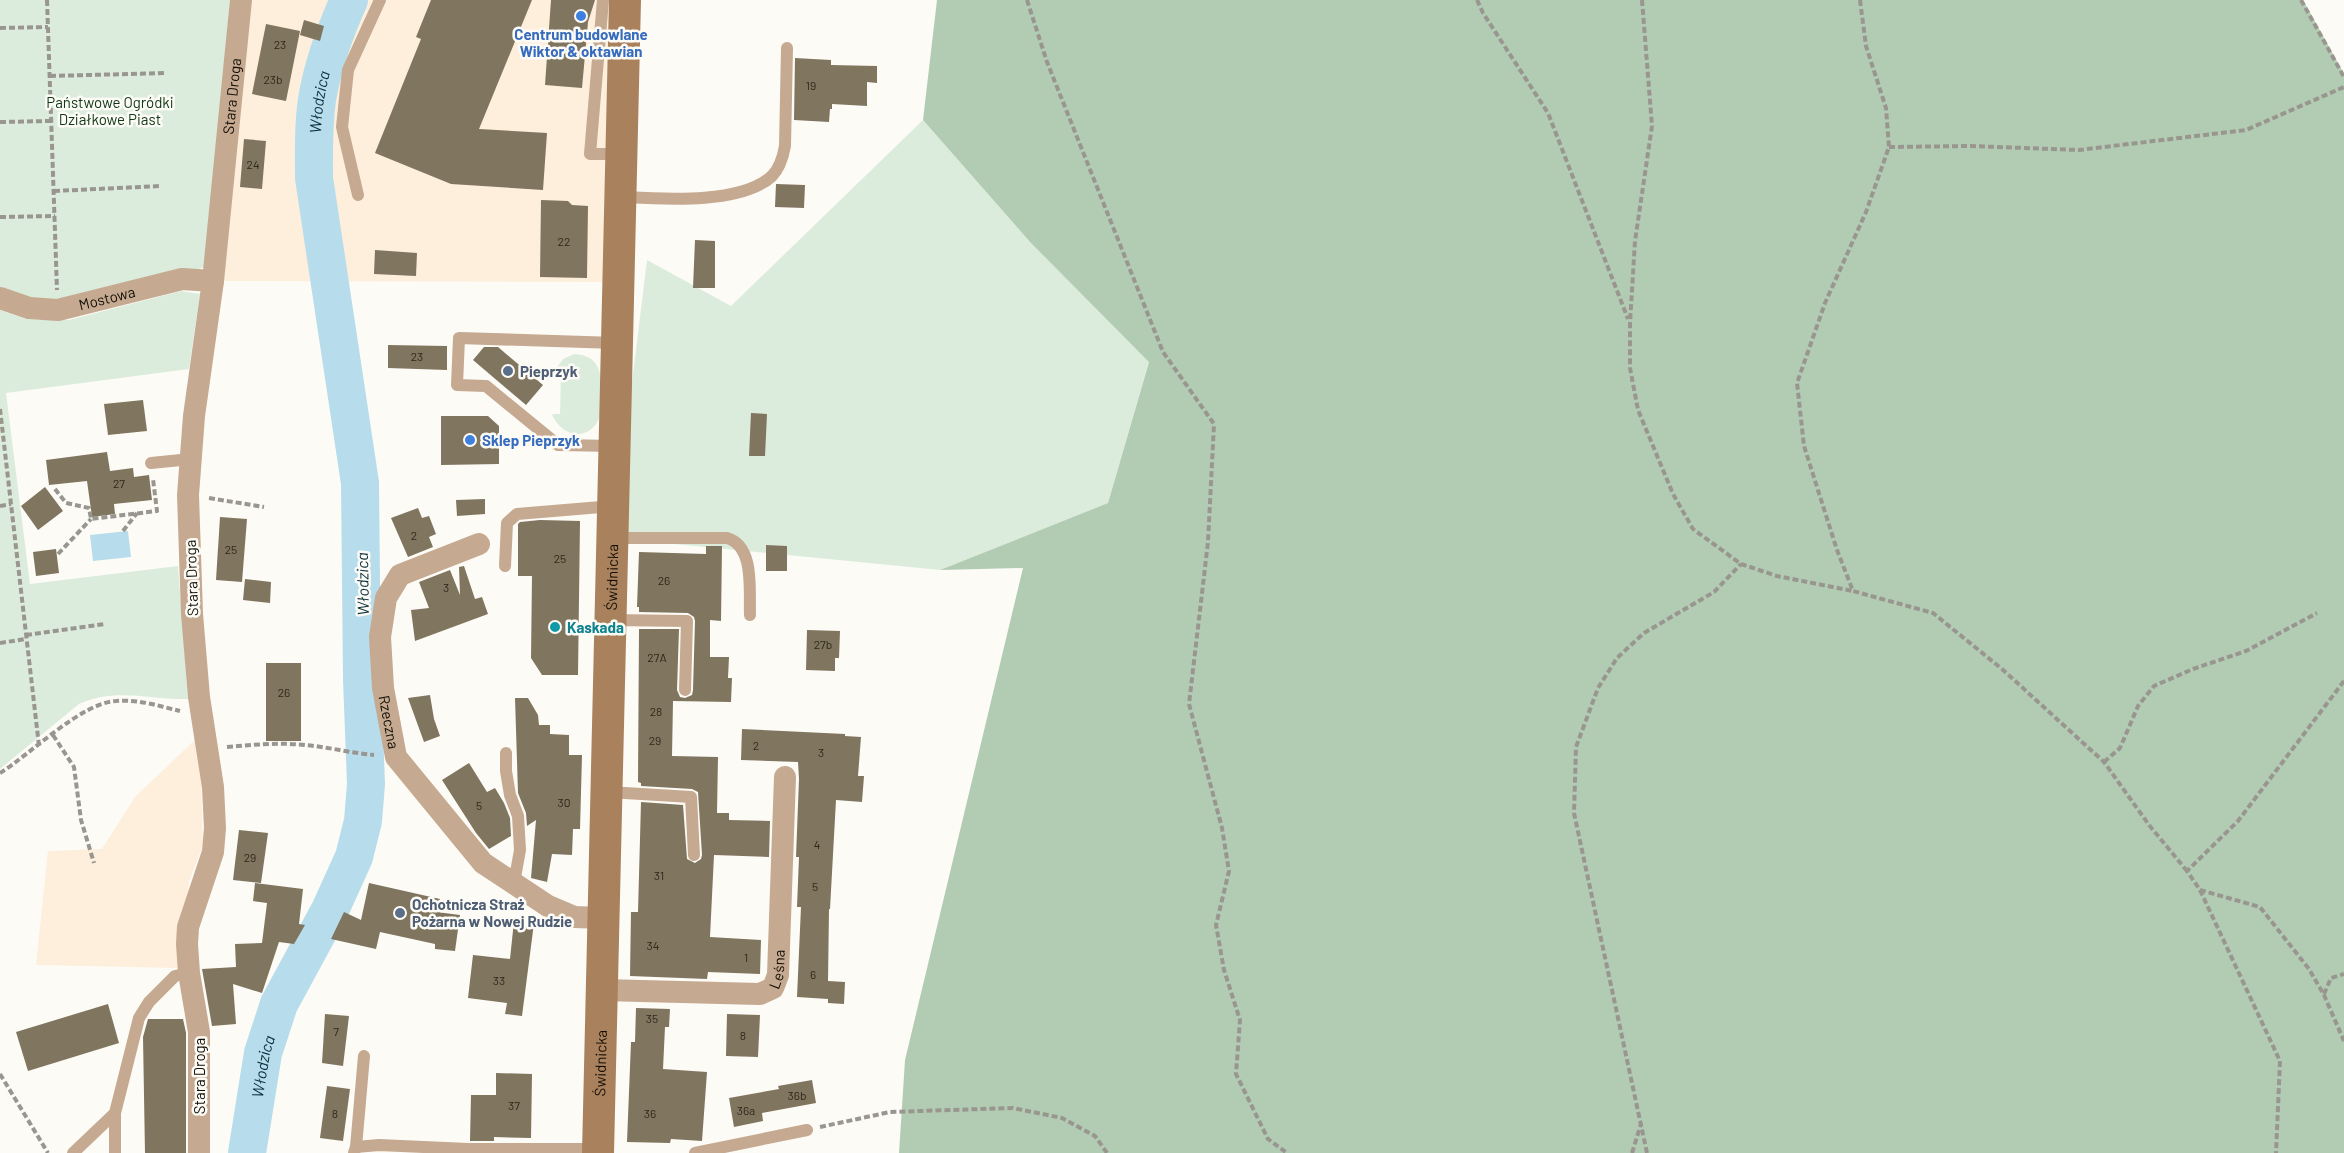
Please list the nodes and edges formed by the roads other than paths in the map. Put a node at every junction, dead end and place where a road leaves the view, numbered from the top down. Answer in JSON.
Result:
{"nodes":[{"id":1,"x":241,"y":0,"type":"edge"},
{"id":2,"x":380,"y":0,"type":"edge"},
{"id":3,"x":603,"y":0,"type":"edge"},
{"id":4,"x":625,"y":0,"type":"edge"},
{"id":5,"x":787,"y":48,"type":"dead end"},
{"id":6,"x":621,"y":154,"type":"junction"},
{"id":7,"x":358,"y":195,"type":"dead end"},
{"id":8,"x":620,"y":197,"type":"junction"},
{"id":9,"x":213,"y":281,"type":"junction"},
{"id":10,"x":0,"y":298,"type":"edge"},
{"id":11,"x":617,"y":344,"type":"junction"},
{"id":12,"x":616,"y":446,"type":"junction"},
{"id":13,"x":190,"y":459,"type":"junction"},
{"id":14,"x":151,"y":464,"type":"road end"},
{"id":15,"x":614,"y":506,"type":"junction"},
{"id":16,"x":614,"y":538,"type":"junction"},
{"id":17,"x":479,"y":544,"type":"dead end"},
{"id":18,"x":505,"y":566,"type":"dead end"},
{"id":19,"x":750,"y":615,"type":"dead end"},
{"id":20,"x":611,"y":620,"type":"junction"},
{"id":21,"x":686,"y":690,"type":"dead end"},
{"id":22,"x":506,"y":753,"type":"dead end"},
{"id":23,"x":785,"y":777,"type":"dead end"},
{"id":24,"x":607,"y":792,"type":"junction"},
{"id":25,"x":694,"y":855,"type":"dead end"},
{"id":26,"x":514,"y":883,"type":"junction"},
{"id":27,"x":604,"y":918,"type":"junction"},
{"id":28,"x":189,"y":974,"type":"junction"},
{"id":29,"x":602,"y":990,"type":"junction"},
{"id":30,"x":364,"y":1056,"type":"dead end"},
{"id":31,"x":115,"y":1113,"type":"junction"},
{"id":32,"x":807,"y":1130,"type":"road end"},
{"id":33,"x":355,"y":1150,"type":"edge"},
{"id":34,"x":598,"y":1151,"type":"edge"},
{"id":35,"x":73,"y":1153,"type":"edge"},
{"id":36,"x":115,"y":1153,"type":"edge"},
{"id":37,"x":199,"y":1153,"type":"edge"},
{"id":38,"x":695,"y":1153,"type":"edge"}],
"edges":[{"from":1,"to":9,"type":"street","name":"Stara Droga"},
{"from":2,"to":7,"type":"lane"},
{"from":3,"to":6,"type":"lane"},
{"from":4,"to":6,"type":"street","name":"Świdnicka"},
{"from":5,"to":8,"type":"lane"},
{"from":6,"to":8,"type":"street","name":"Świdnicka"},
{"from":8,"to":11,"type":"street","name":"Świdnicka"},
{"from":9,"to":10,"type":"street","name":"Mostowa"},
{"from":9,"to":13,"type":"street","name":"Stara Droga"},
{"from":11,"to":12,"type":"street","name":"Świdnicka"},
{"from":11,"to":12,"type":"lane"},
{"from":12,"to":15,"type":"street","name":"Świdnicka"},
{"from":13,"to":14,"type":"lane"},
{"from":13,"to":28,"type":"street","name":"Stara Droga"},
{"from":15,"to":16,"type":"street","name":"Świdnicka"},
{"from":15,"to":18,"type":"lane"},
{"from":16,"to":19,"type":"lane"},
{"from":16,"to":20,"type":"street","name":"Świdnicka"},
{"from":17,"to":26,"type":"street","name":"Rzeczna"},
{"from":20,"to":21,"type":"lane"},
{"from":20,"to":24,"type":"street","name":"Świdnicka"},
{"from":22,"to":26,"type":"lane"},
{"from":23,"to":29,"type":"street","name":"Leśna"},
{"from":24,"to":25,"type":"lane"},
{"from":24,"to":27,"type":"street","name":"Świdnicka"},
{"from":26,"to":27,"type":"street","name":"Rzeczna"},
{"from":27,"to":29,"type":"street","name":"Świdnicka"},
{"from":28,"to":31,"type":"lane"},
{"from":28,"to":37,"type":"street","name":"Stara Droga"},
{"from":29,"to":34,"type":"street","name":"Świdnicka"},
{"from":30,"to":33,"type":"lane"},
{"from":31,"to":35,"type":"lane"},
{"from":31,"to":36,"type":"lane"},
{"from":32,"to":38,"type":"lane"},
{"from":33,"to":34,"type":"lane"}]}
